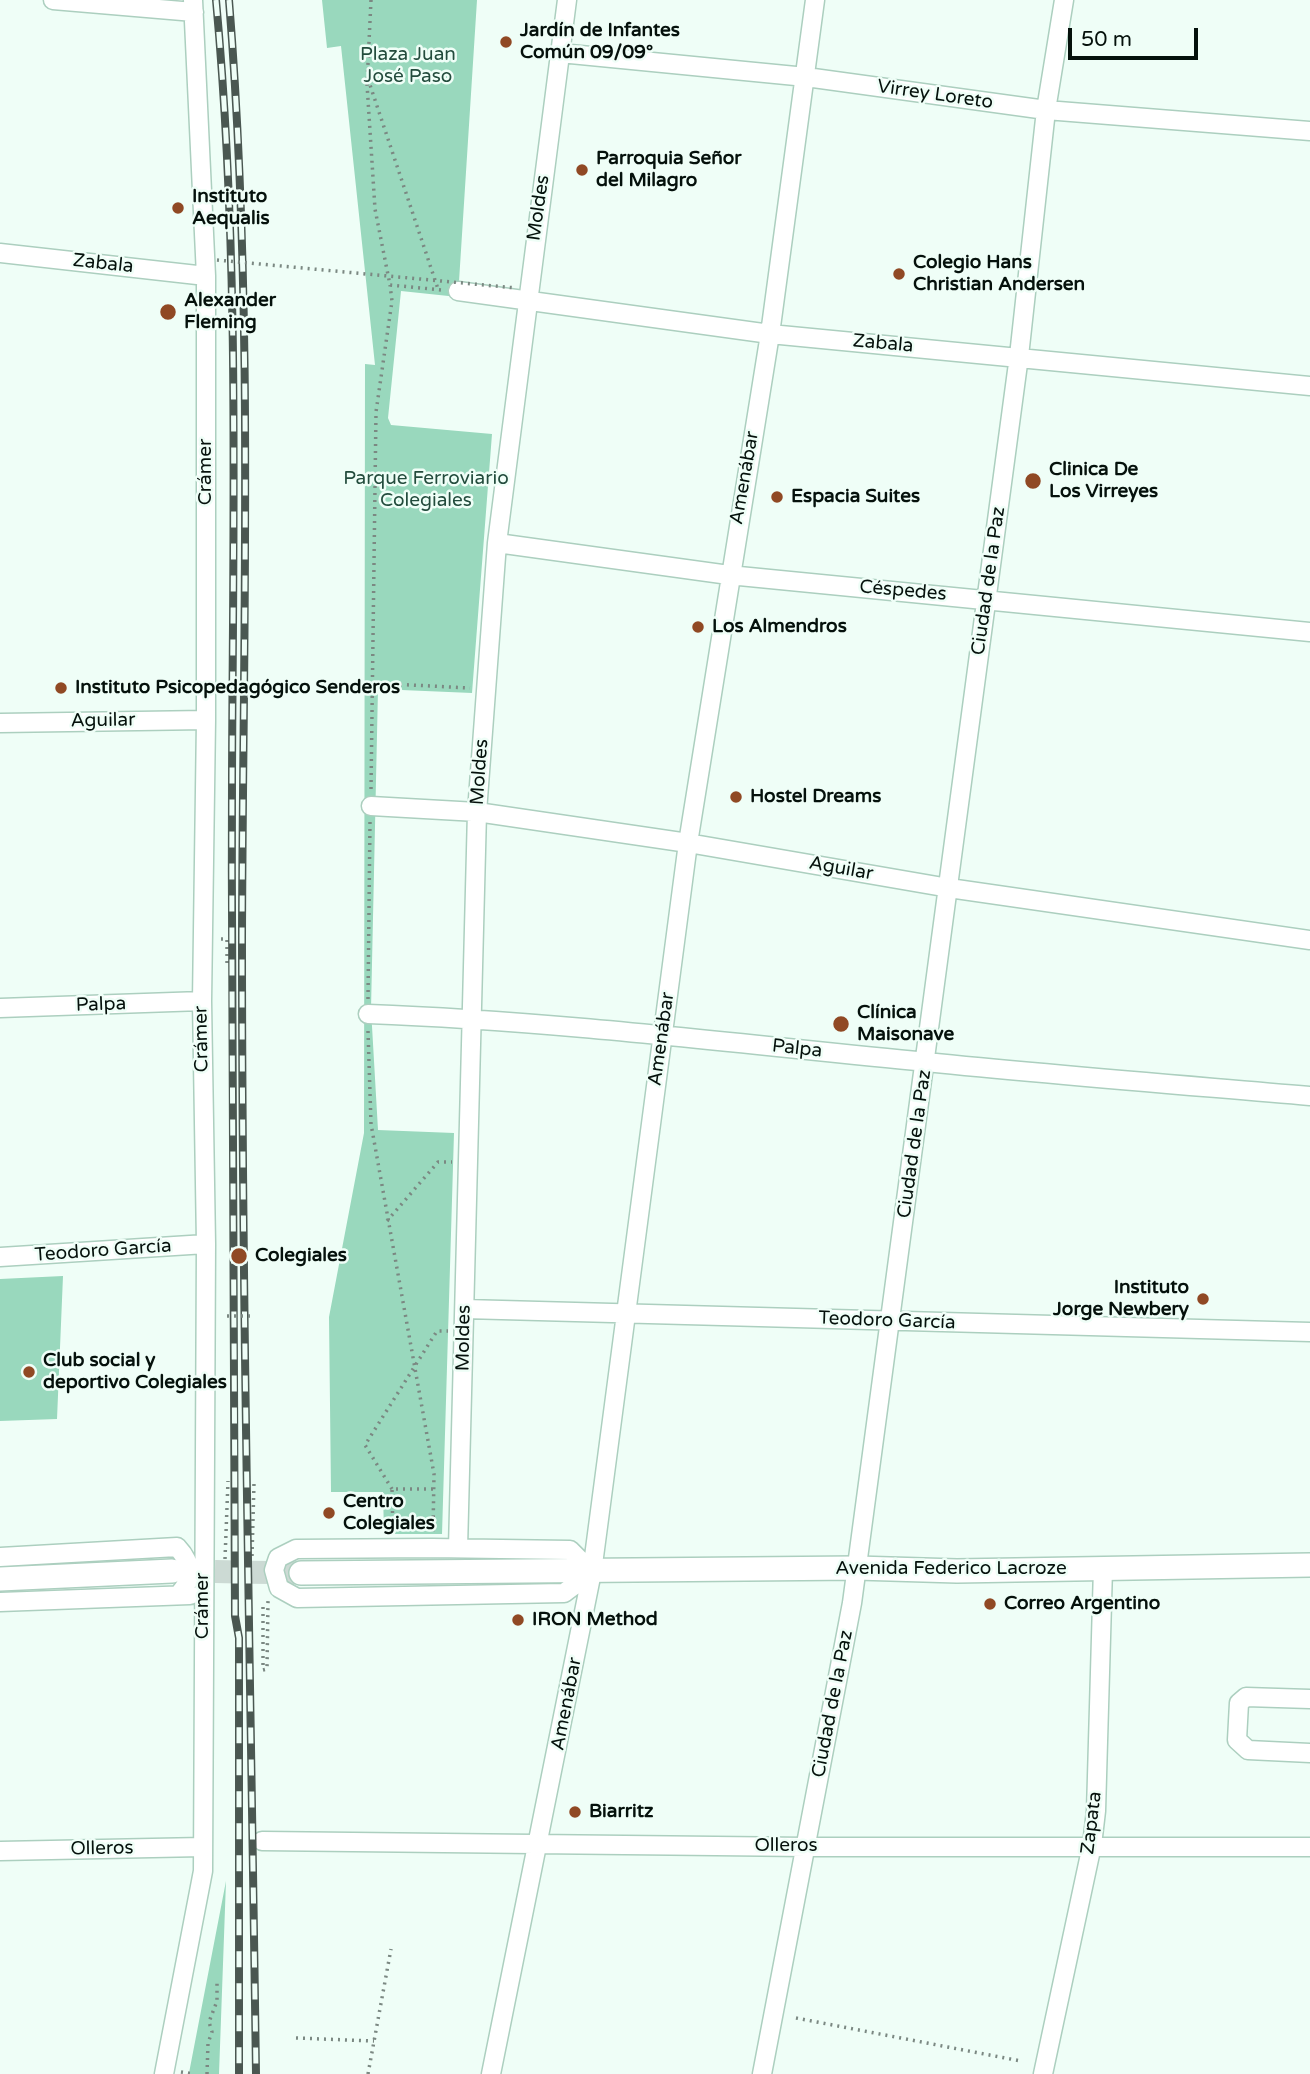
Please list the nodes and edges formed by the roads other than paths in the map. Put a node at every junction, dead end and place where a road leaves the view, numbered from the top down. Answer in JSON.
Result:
{"nodes":[{"id":1,"x":53,"y":0,"type":"edge"},
{"id":2,"x":567,"y":0,"type":"edge"},
{"id":3,"x":815,"y":0,"type":"edge"},
{"id":4,"x":1064,"y":0,"type":"edge"},
{"id":5,"x":194,"y":6,"type":"edge"},
{"id":6,"x":560,"y":53,"type":"junction"},
{"id":7,"x":806,"y":77,"type":"junction"},
{"id":8,"x":1046,"y":110,"type":"junction"},
{"id":9,"x":1310,"y":131,"type":"edge"},
{"id":10,"x":0,"y":253,"type":"edge"},
{"id":11,"x":206,"y":276,"type":"junction"},
{"id":12,"x":458,"y":291,"type":"road end"},
{"id":13,"x":521,"y":295,"type":"junction"},
{"id":14,"x":769,"y":334,"type":"junction"},
{"id":15,"x":1019,"y":356,"type":"junction"},
{"id":16,"x":1310,"y":386,"type":"edge"},
{"id":17,"x":497,"y":543,"type":"junction"},
{"id":18,"x":729,"y":575,"type":"junction"},
{"id":19,"x":987,"y":599,"type":"junction"},
{"id":20,"x":1310,"y":632,"type":"edge"},
{"id":21,"x":206,"y":720,"type":"junction"},
{"id":22,"x":0,"y":723,"type":"edge"},
{"id":23,"x":371,"y":806,"type":"road end"},
{"id":24,"x":477,"y":812,"type":"junction"},
{"id":25,"x":688,"y":843,"type":"junction"},
{"id":26,"x":948,"y":888,"type":"junction"},
{"id":27,"x":1310,"y":940,"type":"edge"},
{"id":28,"x":202,"y":1001,"type":"junction"},
{"id":29,"x":0,"y":1009,"type":"edge"},
{"id":30,"x":368,"y":1014,"type":"road end"},
{"id":31,"x":470,"y":1018,"type":"junction"},
{"id":32,"x":663,"y":1034,"type":"junction"},
{"id":33,"x":926,"y":1062,"type":"junction"},
{"id":34,"x":1310,"y":1096,"type":"edge"},
{"id":35,"x":206,"y":1244,"type":"junction"},
{"id":36,"x":0,"y":1257,"type":"edge"},
{"id":37,"x":465,"y":1309,"type":"junction"},
{"id":38,"x":626,"y":1313,"type":"junction"},
{"id":39,"x":891,"y":1321,"type":"junction"},
{"id":40,"x":1310,"y":1332,"type":"edge"},
{"id":41,"x":458,"y":1548,"type":"junction"},
{"id":42,"x":0,"y":1556,"type":"edge"},
{"id":43,"x":1310,"y":1565,"type":"edge"},
{"id":44,"x":858,"y":1568,"type":"junction"},
{"id":45,"x":1103,"y":1569,"type":"junction"},
{"id":46,"x":172,"y":1570,"type":"tunnel mouth"},
{"id":47,"x":592,"y":1572,"type":"junction"},
{"id":48,"x":301,"y":1573,"type":"tunnel mouth"},
{"id":49,"x":0,"y":1579,"type":"edge"},
{"id":50,"x":180,"y":1593,"type":"junction"},
{"id":51,"x":203,"y":1601,"type":"junction"},
{"id":52,"x":0,"y":1602,"type":"edge"},
{"id":53,"x":1310,"y":1699,"type":"edge"},
{"id":54,"x":1310,"y":1753,"type":"edge"},
{"id":55,"x":262,"y":1840,"type":"dead end"},
{"id":56,"x":540,"y":1844,"type":"junction"},
{"id":57,"x":1092,"y":1845,"type":"junction"},
{"id":58,"x":203,"y":1847,"type":"junction"},
{"id":59,"x":806,"y":1847,"type":"junction"},
{"id":60,"x":1310,"y":1847,"type":"edge"},
{"id":61,"x":0,"y":1851,"type":"edge"},
{"id":62,"x":164,"y":2074,"type":"edge"},
{"id":63,"x":491,"y":2074,"type":"edge"},
{"id":64,"x":762,"y":2074,"type":"edge"},
{"id":65,"x":1043,"y":2074,"type":"edge"}],
"edges":[{"from":1,"to":5,"type":"street"},
{"from":2,"to":6,"type":"street","name":"Moldes"},
{"from":3,"to":7,"type":"street","name":"Amenábar"},
{"from":4,"to":8,"type":"street","name":"Ciudad de la Paz"},
{"from":5,"to":11,"type":"street","name":"Crámer"},
{"from":6,"to":7,"type":"street","name":"Virrey Loreto"},
{"from":6,"to":13,"type":"street","name":"Moldes"},
{"from":7,"to":8,"type":"street","name":"Virrey Loreto"},
{"from":7,"to":14,"type":"street","name":"Amenábar"},
{"from":8,"to":9,"type":"street","name":"Virrey Loreto"},
{"from":8,"to":15,"type":"street","name":"Ciudad de la Paz"},
{"from":10,"to":11,"type":"street","name":"Zabala"},
{"from":11,"to":21,"type":"street","name":"Crámer"},
{"from":12,"to":13,"type":"street","name":"Zabala"},
{"from":13,"to":14,"type":"street","name":"Zabala"},
{"from":13,"to":17,"type":"street","name":"Moldes"},
{"from":14,"to":15,"type":"street","name":"Zabala"},
{"from":14,"to":18,"type":"street","name":"Amenábar"},
{"from":15,"to":16,"type":"street","name":"Zabala"},
{"from":15,"to":19,"type":"street","name":"Ciudad de la Paz"},
{"from":17,"to":18,"type":"street","name":"Céspedes"},
{"from":17,"to":24,"type":"street","name":"Moldes"},
{"from":18,"to":19,"type":"street","name":"Céspedes"},
{"from":18,"to":25,"type":"street","name":"Amenábar"},
{"from":19,"to":20,"type":"street","name":"Céspedes"},
{"from":19,"to":26,"type":"street","name":"Ciudad de la Paz"},
{"from":21,"to":22,"type":"street","name":"Aguilar"},
{"from":21,"to":28,"type":"street","name":"Crámer"},
{"from":23,"to":24,"type":"street","name":"Aguilar"},
{"from":24,"to":25,"type":"street","name":"Aguilar"},
{"from":24,"to":31,"type":"street","name":"Moldes"},
{"from":25,"to":26,"type":"street","name":"Aguilar"},
{"from":25,"to":32,"type":"street","name":"Amenábar"},
{"from":26,"to":27,"type":"street","name":"Aguilar"},
{"from":26,"to":33,"type":"street","name":"Ciudad de la Paz"},
{"from":28,"to":29,"type":"street","name":"Palpa"},
{"from":28,"to":35,"type":"street","name":"Crámer"},
{"from":30,"to":31,"type":"street","name":"Palpa"},
{"from":31,"to":32,"type":"street","name":"Palpa"},
{"from":31,"to":37,"type":"street","name":"Moldes"},
{"from":32,"to":33,"type":"street","name":"Palpa"},
{"from":32,"to":38,"type":"street","name":"Amenábar"},
{"from":33,"to":34,"type":"street","name":"Palpa"},
{"from":33,"to":39,"type":"street","name":"Ciudad de la Paz"},
{"from":35,"to":36,"type":"street","name":"Teodoro García"},
{"from":35,"to":51,"type":"street","name":"Crámer"},
{"from":37,"to":38,"type":"street","name":"Teodoro García"},
{"from":37,"to":41,"type":"street","name":"Moldes"},
{"from":38,"to":39,"type":"street","name":"Teodoro García"},
{"from":38,"to":47,"type":"street","name":"Amenábar"},
{"from":39,"to":40,"type":"street","name":"Teodoro García"},
{"from":39,"to":44,"type":"street","name":"Ciudad de la Paz"},
{"from":41,"to":47,"type":"street"},
{"from":41,"to":47,"type":"street"},
{"from":42,"to":50,"type":"street"},
{"from":43,"to":45,"type":"main road","name":"Avenida Federico Lacroze"},
{"from":44,"to":45,"type":"main road","name":"Avenida Federico Lacroze"},
{"from":44,"to":47,"type":"main road","name":"Avenida Federico Lacroze"},
{"from":44,"to":59,"type":"street","name":"Ciudad de la Paz"},
{"from":45,"to":57,"type":"street","name":"Zapata"},
{"from":46,"to":49,"type":"main road"},
{"from":47,"to":48,"type":"main road","name":"Avenida Federico Lacroze"},
{"from":47,"to":56,"type":"street","name":"Amenábar"},
{"from":50,"to":51,"type":"street"},
{"from":50,"to":52,"type":"street"},
{"from":51,"to":58,"type":"street","name":"Crámer"},
{"from":53,"to":54,"type":"street"},
{"from":55,"to":56,"type":"street","name":"Olleros"},
{"from":56,"to":59,"type":"street","name":"Olleros"},
{"from":56,"to":63,"type":"street","name":"Amenábar"},
{"from":57,"to":59,"type":"street","name":"Olleros"},
{"from":57,"to":60,"type":"street","name":"Olleros"},
{"from":57,"to":65,"type":"street","name":"Zapata"},
{"from":58,"to":61,"type":"street","name":"Olleros"},
{"from":58,"to":62,"type":"street","name":"Crámer"},
{"from":59,"to":64,"type":"street","name":"Ciudad de la Paz"}]}
